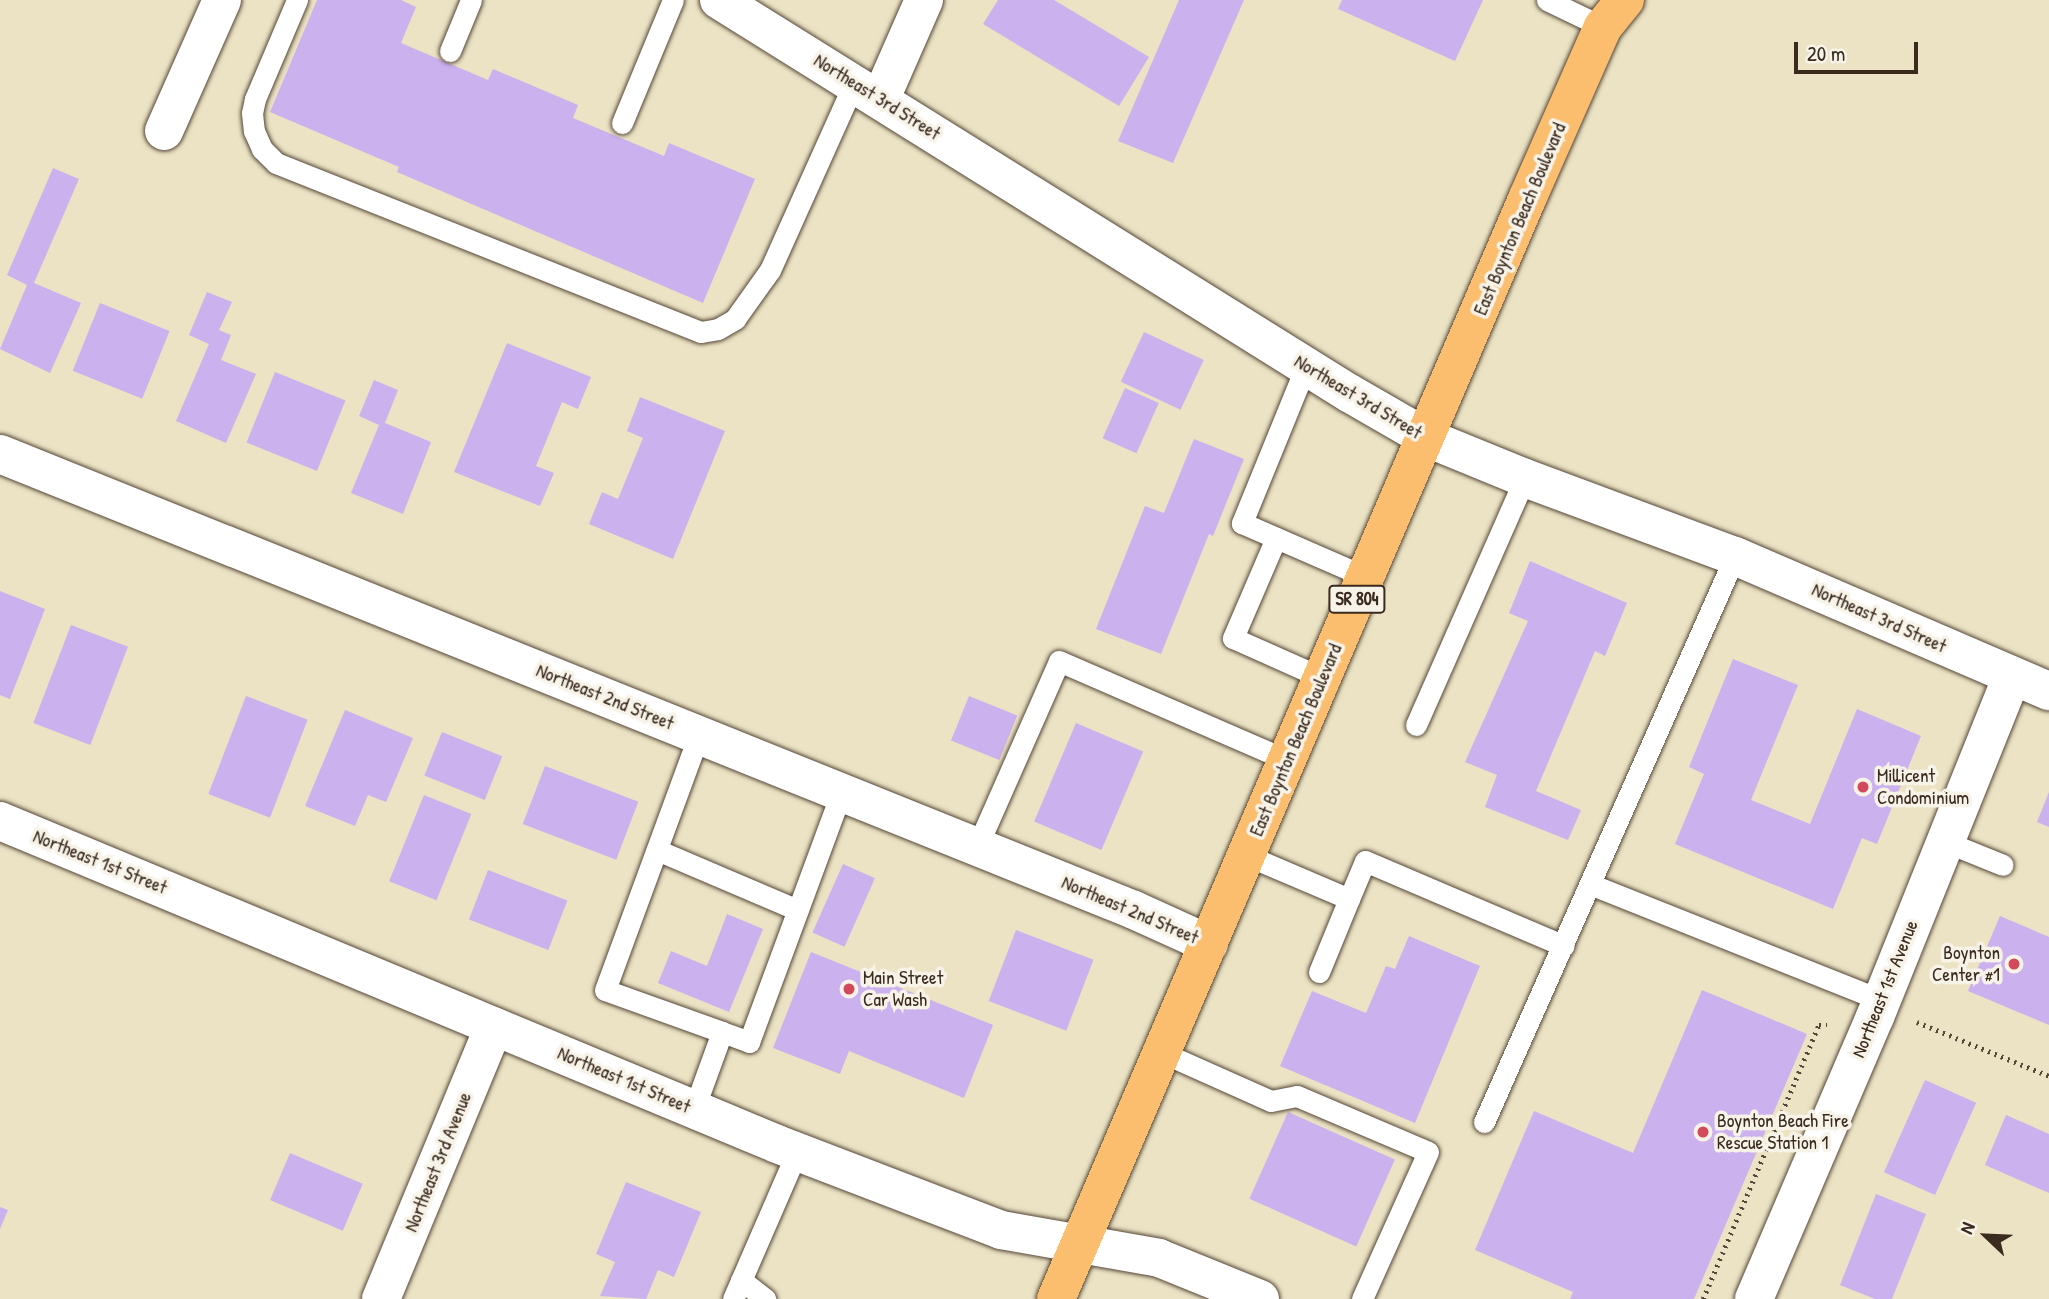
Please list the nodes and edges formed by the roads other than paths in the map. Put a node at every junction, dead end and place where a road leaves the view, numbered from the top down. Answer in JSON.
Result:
{"nodes":[{"id":1,"x":222,"y":0,"type":"edge"},
{"id":2,"x":297,"y":0,"type":"edge"},
{"id":3,"x":471,"y":0,"type":"edge"},
{"id":4,"x":673,"y":0,"type":"edge"},
{"id":5,"x":719,"y":0,"type":"edge"},
{"id":6,"x":925,"y":0,"type":"edge"},
{"id":7,"x":1547,"y":0,"type":"edge"},
{"id":8,"x":1612,"y":9,"type":"edge"},
{"id":9,"x":450,"y":51,"type":"dead end"},
{"id":10,"x":867,"y":91,"type":"junction"},
{"id":11,"x":622,"y":123,"type":"dead end"},
{"id":12,"x":164,"y":131,"type":"dead end"},
{"id":13,"x":1306,"y":366,"type":"junction"},
{"id":14,"x":1427,"y":438,"type":"junction"},
{"id":15,"x":0,"y":453,"type":"edge"},
{"id":16,"x":1525,"y":478,"type":"junction"},
{"id":17,"x":1276,"y":538,"type":"junction"},
{"id":18,"x":1735,"y":556,"type":"junction"},
{"id":19,"x":1366,"y":577,"type":"junction"},
{"id":20,"x":2012,"y":677,"type":"junction"},
{"id":21,"x":1323,"y":678,"type":"junction"},
{"id":22,"x":2049,"y":691,"type":"edge"},
{"id":23,"x":1416,"y":725,"type":"dead end"},
{"id":24,"x":699,"y":735,"type":"junction"},
{"id":25,"x":1287,"y":760,"type":"junction"},
{"id":26,"x":841,"y":793,"type":"junction"},
{"id":27,"x":0,"y":821,"type":"edge"},
{"id":28,"x":1946,"y":842,"type":"junction"},
{"id":29,"x":977,"y":847,"type":"junction"},
{"id":30,"x":656,"y":850,"type":"junction"},
{"id":31,"x":1247,"y":855,"type":"junction"},
{"id":32,"x":2003,"y":865,"type":"dead end"},
{"id":33,"x":1592,"y":884,"type":"junction"},
{"id":34,"x":1349,"y":899,"type":"junction"},
{"id":35,"x":798,"y":910,"type":"junction"},
{"id":36,"x":1209,"y":944,"type":"junction"},
{"id":37,"x":1564,"y":946,"type":"junction"},
{"id":38,"x":1319,"y":972,"type":"dead end"},
{"id":39,"x":1881,"y":1000,"type":"junction"},
{"id":40,"x":494,"y":1026,"type":"junction"},
{"id":41,"x":722,"y":1032,"type":"junction"},
{"id":42,"x":1161,"y":1052,"type":"junction"},
{"id":43,"x":694,"y":1109,"type":"junction"},
{"id":44,"x":1485,"y":1122,"type":"dead end"},
{"id":45,"x":797,"y":1152,"type":"junction"},
{"id":46,"x":1079,"y":1244,"type":"junction"},
{"id":47,"x":737,"y":1289,"type":"edge"},
{"id":48,"x":381,"y":1299,"type":"edge"},
{"id":49,"x":765,"y":1299,"type":"edge"},
{"id":50,"x":1056,"y":1299,"type":"edge"},
{"id":51,"x":1259,"y":1299,"type":"edge"},
{"id":52,"x":1362,"y":1299,"type":"edge"},
{"id":53,"x":1754,"y":1299,"type":"edge"}],
"edges":[{"from":1,"to":12,"type":"street"},
{"from":2,"to":10,"type":"lane"},
{"from":3,"to":9,"type":"lane"},
{"from":4,"to":11,"type":"lane"},
{"from":5,"to":10,"type":"street","name":"Northeast 3rd Street"},
{"from":6,"to":10,"type":"street"},
{"from":7,"to":8,"type":"lane"},
{"from":8,"to":14,"type":"main road","name":"East Boynton Beach Boulevard","number":"SR 804"},
{"from":10,"to":13,"type":"street","name":"Northeast 3rd Street"},
{"from":13,"to":14,"type":"street","name":"Northeast 3rd Street"},
{"from":13,"to":17,"type":"lane"},
{"from":14,"to":16,"type":"street","name":"Northeast 3rd Street"},
{"from":14,"to":19,"type":"main road","name":"East Boynton Beach Boulevard","number":"SR 804"},
{"from":15,"to":24,"type":"street","name":"Northeast 2nd Street"},
{"from":16,"to":18,"type":"street","name":"Northeast 3rd Street"},
{"from":16,"to":23,"type":"lane"},
{"from":17,"to":19,"type":"lane"},
{"from":17,"to":21,"type":"lane"},
{"from":18,"to":20,"type":"street","name":"Northeast 3rd Street"},
{"from":18,"to":33,"type":"lane"},
{"from":19,"to":21,"type":"main road","name":"East Boynton Beach Boulevard","number":"SR 804"},
{"from":20,"to":22,"type":"street","name":"Northeast 3rd Street"},
{"from":20,"to":28,"type":"street","name":"Northeast 1st Avenue"},
{"from":21,"to":25,"type":"main road","name":"East Boynton Beach Boulevard","number":"SR 804"},
{"from":24,"to":26,"type":"street","name":"Northeast 2nd Street"},
{"from":24,"to":30,"type":"lane"},
{"from":25,"to":29,"type":"lane"},
{"from":25,"to":31,"type":"main road","name":"East Boynton Beach Boulevard","number":"SR 804"},
{"from":26,"to":29,"type":"street","name":"Northeast 2nd Street"},
{"from":26,"to":35,"type":"lane"},
{"from":27,"to":40,"type":"street","name":"Northeast 1st Street"},
{"from":28,"to":32,"type":"lane"},
{"from":28,"to":39,"type":"street","name":"Northeast 1st Avenue"},
{"from":29,"to":36,"type":"street","name":"Northeast 2nd Street"},
{"from":30,"to":35,"type":"lane"},
{"from":30,"to":41,"type":"lane"},
{"from":31,"to":34,"type":"lane"},
{"from":31,"to":36,"type":"main road","name":"East Boynton Beach Boulevard","number":"SR 804"},
{"from":33,"to":37,"type":"lane"},
{"from":33,"to":39,"type":"lane"},
{"from":34,"to":37,"type":"lane"},
{"from":34,"to":38,"type":"lane"},
{"from":35,"to":41,"type":"lane"},
{"from":36,"to":42,"type":"main road","name":"East Boynton Beach Boulevard","number":"SR 804"},
{"from":37,"to":44,"type":"lane"},
{"from":39,"to":53,"type":"street","name":"Northeast 1st Avenue"},
{"from":40,"to":43,"type":"street","name":"Northeast 1st Street"},
{"from":40,"to":48,"type":"street","name":"Northeast 3rd Avenue"},
{"from":41,"to":43,"type":"lane"},
{"from":42,"to":46,"type":"main road","name":"East Boynton Beach Boulevard","number":"SR 804"},
{"from":42,"to":52,"type":"lane"},
{"from":43,"to":45,"type":"street","name":"Northeast 1st Street"},
{"from":45,"to":46,"type":"street","name":"Northeast 1st Street"},
{"from":45,"to":47,"type":"lane"},
{"from":46,"to":50,"type":"main road","name":"East Boynton Beach Boulevard","number":"SR 804"},
{"from":46,"to":51,"type":"street","name":"Northeast 1st Street"},
{"from":47,"to":49,"type":"lane"}]}
